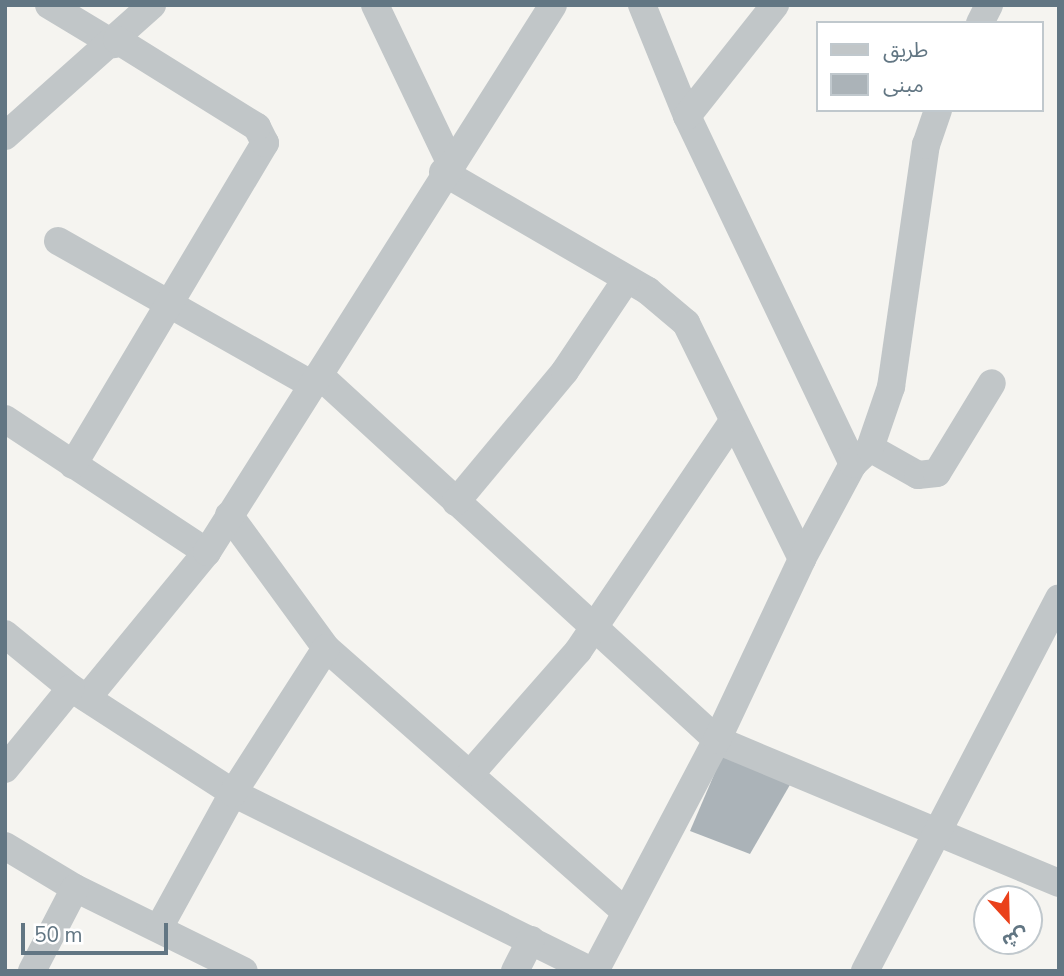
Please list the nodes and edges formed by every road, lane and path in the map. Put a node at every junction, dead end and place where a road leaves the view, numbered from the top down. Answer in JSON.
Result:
{"nodes":[{"id":1,"x":49,"y":5,"type":"edge"},
{"id":2,"x":152,"y":5,"type":"edge"},
{"id":3,"x":375,"y":5,"type":"edge"},
{"id":4,"x":553,"y":5,"type":"edge"},
{"id":5,"x":642,"y":5,"type":"edge"},
{"id":6,"x":775,"y":5,"type":"edge"},
{"id":7,"x":989,"y":5,"type":"edge"},
{"id":8,"x":981,"y":21,"type":"edge"},
{"id":9,"x":116,"y":42,"type":"junction"},
{"id":10,"x":937,"y":112,"type":"edge"},
{"id":11,"x":687,"y":116,"type":"junction"},
{"id":12,"x":5,"y":136,"type":"edge"},
{"id":13,"x":447,"y":167,"type":"junction"},
{"id":14,"x":58,"y":241,"type":"dead end"},
{"id":15,"x":626,"y":280,"type":"junction"},
{"id":16,"x":166,"y":303,"type":"junction"},
{"id":17,"x":316,"y":380,"type":"junction"},
{"id":18,"x":992,"y":383,"type":"dead end"},
{"id":19,"x":5,"y":419,"type":"edge"},
{"id":20,"x":731,"y":424,"type":"junction"},
{"id":21,"x":861,"y":456,"type":"junction"},
{"id":22,"x":72,"y":465,"type":"junction"},
{"id":23,"x":456,"y":502,"type":"junction"},
{"id":24,"x":229,"y":515,"type":"junction"},
{"id":25,"x":206,"y":552,"type":"junction"},
{"id":26,"x":802,"y":558,"type":"junction"},
{"id":27,"x":1059,"y":598,"type":"edge"},
{"id":28,"x":592,"y":629,"type":"junction"},
{"id":29,"x":5,"y":634,"type":"edge"},
{"id":30,"x":326,"y":648,"type":"junction"},
{"id":31,"x":79,"y":693,"type":"junction"},
{"id":32,"x":717,"y":740,"type":"junction"},
{"id":33,"x":5,"y":768,"type":"edge"},
{"id":34,"x":472,"y":772,"type":"junction"},
{"id":35,"x":233,"y":793,"type":"junction"},
{"id":36,"x":940,"y":834,"type":"junction"},
{"id":37,"x":5,"y":846,"type":"edge"},
{"id":38,"x":1059,"y":883,"type":"edge"},
{"id":39,"x":75,"y":888,"type":"junction"},
{"id":40,"x":625,"y":912,"type":"junction"},
{"id":41,"x":160,"y":926,"type":"junction"},
{"id":42,"x":531,"y":940,"type":"junction"},
{"id":43,"x":32,"y":971,"type":"edge"},
{"id":44,"x":244,"y":971,"type":"edge"},
{"id":45,"x":514,"y":971,"type":"edge"},
{"id":46,"x":594,"y":971,"type":"edge"},
{"id":47,"x":865,"y":971,"type":"edge"}],
"edges":[{"from":1,"to":9,"type":"street"},
{"from":2,"to":9,"type":"street"},
{"from":3,"to":13,"type":"street"},
{"from":4,"to":13,"type":"street"},
{"from":5,"to":11,"type":"street"},
{"from":6,"to":11,"type":"street"},
{"from":7,"to":8,"type":"street"},
{"from":9,"to":12,"type":"street"},
{"from":9,"to":16,"type":"street"},
{"from":10,"to":21,"type":"street"},
{"from":11,"to":21,"type":"street"},
{"from":13,"to":15,"type":"street"},
{"from":13,"to":17,"type":"street"},
{"from":14,"to":16,"type":"street"},
{"from":15,"to":20,"type":"street"},
{"from":15,"to":23,"type":"street"},
{"from":16,"to":17,"type":"street"},
{"from":16,"to":22,"type":"street"},
{"from":17,"to":23,"type":"street"},
{"from":17,"to":24,"type":"street"},
{"from":18,"to":21,"type":"street"},
{"from":19,"to":22,"type":"street"},
{"from":20,"to":26,"type":"street"},
{"from":20,"to":28,"type":"street"},
{"from":21,"to":26,"type":"street"},
{"from":22,"to":25,"type":"street"},
{"from":23,"to":28,"type":"street"},
{"from":24,"to":25,"type":"street"},
{"from":24,"to":30,"type":"street"},
{"from":25,"to":31,"type":"street"},
{"from":26,"to":32,"type":"street"},
{"from":27,"to":36,"type":"street"},
{"from":28,"to":32,"type":"street"},
{"from":28,"to":34,"type":"street"},
{"from":29,"to":31,"type":"street"},
{"from":30,"to":34,"type":"street"},
{"from":30,"to":35,"type":"street"},
{"from":31,"to":33,"type":"street"},
{"from":31,"to":35,"type":"street"},
{"from":32,"to":36,"type":"street"},
{"from":32,"to":40,"type":"street"},
{"from":34,"to":40,"type":"street"},
{"from":35,"to":41,"type":"street"},
{"from":35,"to":42,"type":"street"},
{"from":36,"to":38,"type":"street"},
{"from":36,"to":47,"type":"street"},
{"from":37,"to":39,"type":"street"},
{"from":39,"to":41,"type":"street"},
{"from":39,"to":43,"type":"street"},
{"from":40,"to":46,"type":"street"},
{"from":41,"to":44,"type":"street"},
{"from":42,"to":45,"type":"street"},
{"from":42,"to":46,"type":"street"}]}
